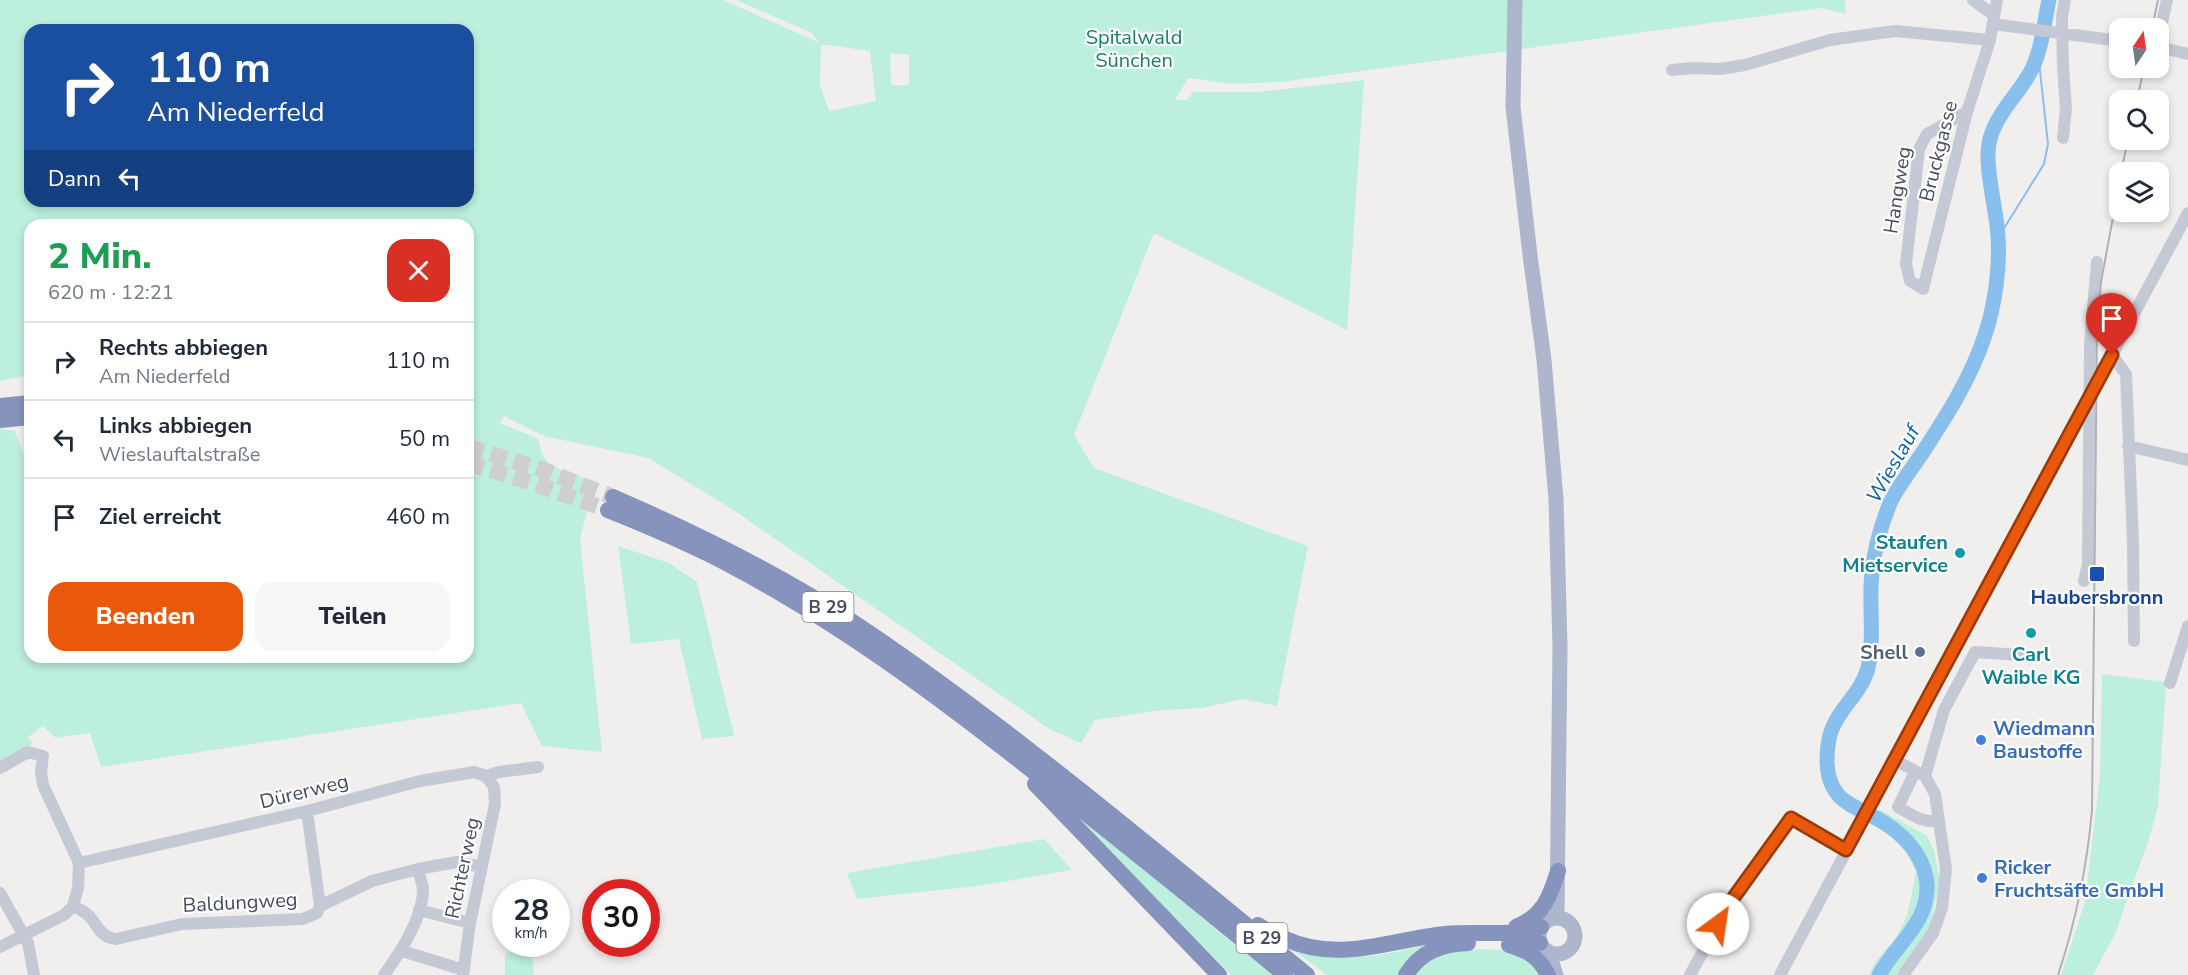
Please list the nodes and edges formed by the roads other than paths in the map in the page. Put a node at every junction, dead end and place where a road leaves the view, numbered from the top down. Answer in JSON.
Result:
{"nodes":[{"id":1,"x":1515,"y":0,"type":"edge"},
{"id":2,"x":1973,"y":0,"type":"edge"},
{"id":3,"x":1997,"y":0,"type":"edge"},
{"id":4,"x":2066,"y":0,"type":"edge"},
{"id":5,"x":2167,"y":0,"type":"edge"},
{"id":6,"x":2163,"y":18,"type":"edge"},
{"id":7,"x":1993,"y":19,"type":"junction"},
{"id":8,"x":2060,"y":34,"type":"junction"},
{"id":9,"x":1990,"y":40,"type":"junction"},
{"id":10,"x":2109,"y":40,"type":"edge"},
{"id":11,"x":2169,"y":50,"type":"edge"},
{"id":12,"x":2188,"y":54,"type":"edge"},
{"id":13,"x":1672,"y":70,"type":"dead end"},
{"id":14,"x":1967,"y":112,"type":"junction"},
{"id":15,"x":2063,"y":138,"type":"dead end"},
{"id":16,"x":2188,"y":213,"type":"edge"},
{"id":17,"x":2097,"y":262,"type":"dead end"},
{"id":18,"x":1923,"y":289,"type":"joint"},
{"id":19,"x":2112,"y":355,"type":"junction"},
{"id":20,"x":2089,"y":398,"type":"junction"},
{"id":21,"x":0,"y":406,"type":"edge"},
{"id":22,"x":24,"y":410,"type":"edge"},
{"id":23,"x":24,"y":411,"type":"edge"},
{"id":24,"x":0,"y":420,"type":"edge"},
{"id":25,"x":2128,"y":446,"type":"junction"},
{"id":26,"x":2188,"y":460,"type":"edge"},
{"id":27,"x":2084,"y":581,"type":"dead end"},
{"id":28,"x":2188,"y":626,"type":"edge"},
{"id":29,"x":2134,"y":641,"type":"dead end"},
{"id":30,"x":2020,"y":655,"type":"dead end"},
{"id":31,"x":2170,"y":683,"type":"dead end"},
{"id":32,"x":1003,"y":747,"type":"junction"},
{"id":33,"x":1894,"y":760,"type":"junction"},
{"id":34,"x":538,"y":767,"type":"dead end"},
{"id":35,"x":0,"y":768,"type":"edge"},
{"id":36,"x":1920,"y":774,"type":"junction"},
{"id":37,"x":486,"y":776,"type":"junction"},
{"id":38,"x":307,"y":811,"type":"junction"},
{"id":39,"x":1939,"y":821,"type":"junction"},
{"id":40,"x":1846,"y":850,"type":"junction"},
{"id":41,"x":80,"y":863,"type":"junction"},
{"id":42,"x":482,"y":867,"type":"junction"},
{"id":43,"x":418,"y":869,"type":"junction"},
{"id":44,"x":1558,"y":871,"type":"junction"},
{"id":45,"x":0,"y":893,"type":"edge"},
{"id":46,"x":1217,"y":900,"type":"junction"},
{"id":47,"x":73,"y":906,"type":"junction"},
{"id":48,"x":321,"y":906,"type":"junction"},
{"id":49,"x":419,"y":910,"type":"junction"},
{"id":50,"x":1557,"y":918,"type":"junction"},
{"id":51,"x":471,"y":923,"type":"junction"},
{"id":52,"x":23,"y":935,"type":"junction"},
{"id":53,"x":1496,"y":938,"type":"junction"},
{"id":54,"x":1548,"y":944,"type":"junction"},
{"id":55,"x":0,"y":947,"type":"edge"},
{"id":56,"x":402,"y":951,"type":"junction"},
{"id":57,"x":464,"y":973,"type":"edge"},
{"id":58,"x":1784,"y":973,"type":"edge"},
{"id":59,"x":1904,"y":974,"type":"edge"},
{"id":60,"x":34,"y":975,"type":"edge"},
{"id":61,"x":384,"y":975,"type":"edge"},
{"id":62,"x":1219,"y":975,"type":"edge"},
{"id":63,"x":1285,"y":975,"type":"edge"},
{"id":64,"x":1307,"y":975,"type":"edge"},
{"id":65,"x":1406,"y":975,"type":"edge"},
{"id":66,"x":1548,"y":975,"type":"edge"},
{"id":67,"x":1557,"y":975,"type":"edge"},
{"id":68,"x":1690,"y":975,"type":"edge"}],
"edges":[{"from":1,"to":44,"type":"main road"},
{"from":2,"to":7,"type":"street"},
{"from":3,"to":7,"type":"street","name":"Bruckgasse"},
{"from":4,"to":8,"type":"street"},
{"from":5,"to":6,"type":"street"},
{"from":7,"to":8,"type":"street"},
{"from":7,"to":9,"type":"street","name":"Bruckgasse"},
{"from":8,"to":10,"type":"street"},
{"from":8,"to":15,"type":"street"},
{"from":9,"to":13,"type":"street"},
{"from":9,"to":14,"type":"street","name":"Bruckgasse"},
{"from":11,"to":12,"type":"street"},
{"from":14,"to":18,"type":"street","name":"Bruckgasse"},
{"from":14,"to":18,"type":"street","name":"Hangweg"},
{"from":16,"to":19,"type":"street"},
{"from":17,"to":20,"type":"street"},
{"from":19,"to":20,"type":"street"},
{"from":19,"to":25,"type":"street"},
{"from":20,"to":27,"type":"street"},
{"from":20,"to":33,"type":"street"},
{"from":21,"to":22,"type":"highway"},
{"from":23,"to":24,"type":"highway"},
{"from":25,"to":26,"type":"street"},
{"from":25,"to":29,"type":"street"},
{"from":28,"to":31,"type":"street"},
{"from":30,"to":36,"type":"street"},
{"from":32,"to":46,"type":"highway","number":"B 29"},
{"from":32,"to":62,"type":"highway"},
{"from":32,"to":63,"type":"highway","number":"B 29"},
{"from":33,"to":36,"type":"street"},
{"from":33,"to":40,"type":"street"},
{"from":34,"to":37,"type":"street","name":"Dürerweg"},
{"from":35,"to":41,"type":"street"},
{"from":36,"to":39,"type":"street"},
{"from":36,"to":39,"type":"street"},
{"from":37,"to":38,"type":"street","name":"Dürerweg"},
{"from":37,"to":42,"type":"street","name":"Richterweg"},
{"from":38,"to":41,"type":"street","name":"Dürerweg"},
{"from":38,"to":48,"type":"street"},
{"from":39,"to":59,"type":"street"},
{"from":40,"to":58,"type":"street"},
{"from":40,"to":68,"type":"street"},
{"from":41,"to":47,"type":"street"},
{"from":42,"to":43,"type":"street","name":"Baldungweg"},
{"from":42,"to":51,"type":"street","name":"Richterweg"},
{"from":43,"to":48,"type":"street","name":"Baldungweg"},
{"from":43,"to":49,"type":"street"},
{"from":44,"to":50,"type":"main road"},
{"from":44,"to":53,"type":"highway"},
{"from":45,"to":52,"type":"street"},
{"from":46,"to":53,"type":"highway"},
{"from":46,"to":64,"type":"highway","number":"B 29"},
{"from":47,"to":48,"type":"street","name":"Baldungweg"},
{"from":47,"to":52,"type":"street"},
{"from":49,"to":51,"type":"street"},
{"from":49,"to":56,"type":"street"},
{"from":50,"to":54,"type":"main road"},
{"from":50,"to":54,"type":"main road"},
{"from":51,"to":57,"type":"street","name":"Richterweg"},
{"from":52,"to":55,"type":"street"},
{"from":52,"to":60,"type":"street"},
{"from":53,"to":54,"type":"highway"},
{"from":53,"to":65,"type":"highway"},
{"from":53,"to":66,"type":"highway"},
{"from":54,"to":67,"type":"main road"},
{"from":56,"to":57,"type":"street","name":"Richterweg"},
{"from":56,"to":61,"type":"street"}]}
